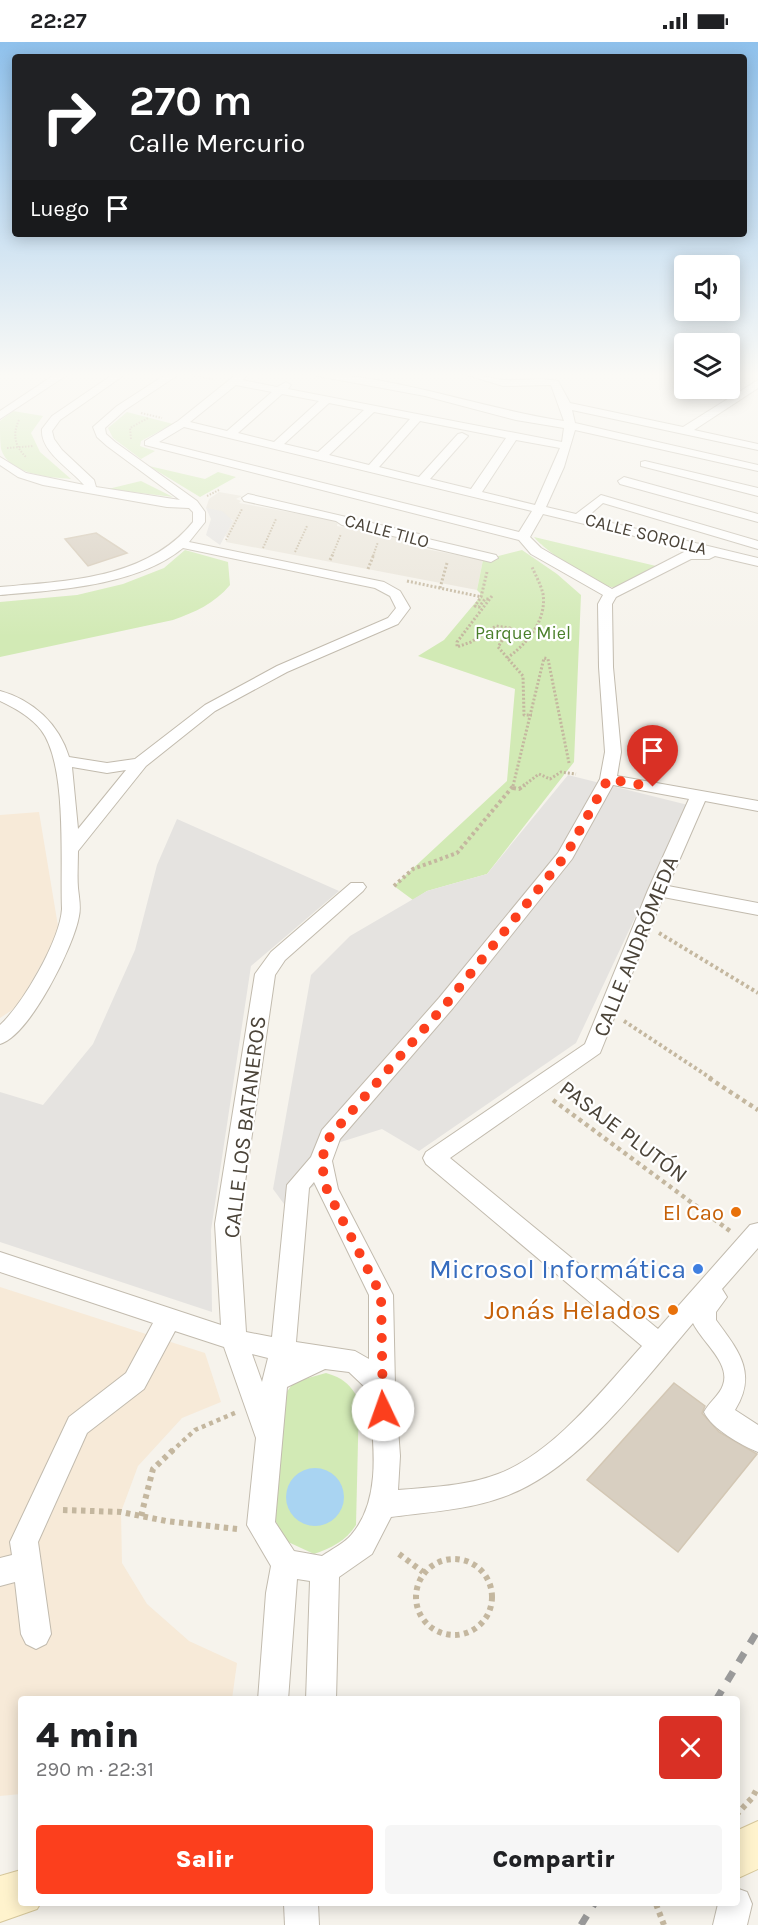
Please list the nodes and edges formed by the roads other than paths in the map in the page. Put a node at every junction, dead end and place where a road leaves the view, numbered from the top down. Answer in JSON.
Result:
{"nodes":[{"id":1,"x":1,"y":461,"type":"edge"},
{"id":2,"x":68,"y":461,"type":"edge"},
{"id":3,"x":134,"y":461,"type":"edge"},
{"id":4,"x":220,"y":461,"type":"edge"},
{"id":5,"x":342,"y":461,"type":"edge"},
{"id":6,"x":378,"y":461,"type":"edge"},
{"id":7,"x":440,"y":461,"type":"edge"},
{"id":8,"x":496,"y":461,"type":"edge"},
{"id":9,"x":559,"y":461,"type":"edge"},
{"id":10,"x":649,"y":461,"type":"edge"},
{"id":11,"x":728,"y":461,"type":"edge"},
{"id":12,"x":645,"y":464,"type":"junction"},
{"id":13,"x":372,"y":468,"type":"junction"},
{"id":14,"x":758,"y":468,"type":"edge"},
{"id":15,"x":422,"y":481,"type":"junction"},
{"id":16,"x":90,"y":488,"type":"junction"},
{"id":17,"x":758,"y":492,"type":"edge"},
{"id":18,"x":474,"y":494,"type":"junction"},
{"id":19,"x":248,"y":498,"type":"road end"},
{"id":20,"x":193,"y":504,"type":"junction"},
{"id":21,"x":540,"y":510,"type":"junction"},
{"id":22,"x":579,"y":518,"type":"junction"},
{"id":23,"x":758,"y":518,"type":"edge"},
{"id":24,"x":523,"y":537,"type":"junction"},
{"id":25,"x":181,"y":544,"type":"junction"},
{"id":26,"x":758,"y":545,"type":"edge"},
{"id":27,"x":490,"y":558,"type":"road end"},
{"id":28,"x":742,"y":560,"type":"junction"},
{"id":29,"x":758,"y":562,"type":"edge"},
{"id":30,"x":0,"y":591,"type":"edge"},
{"id":31,"x":611,"y":594,"type":"junction"},
{"id":32,"x":0,"y":696,"type":"edge"},
{"id":33,"x":60,"y":760,"type":"junction"},
{"id":34,"x":140,"y":763,"type":"junction"},
{"id":35,"x":608,"y":779,"type":"junction"},
{"id":36,"x":699,"y":795,"type":"junction"},
{"id":37,"x":758,"y":806,"type":"edge"},
{"id":38,"x":69,"y":850,"type":"junction"},
{"id":39,"x":357,"y":887,"type":"dead end"},
{"id":40,"x":657,"y":890,"type":"junction"},
{"id":41,"x":758,"y":909,"type":"edge"},
{"id":42,"x":0,"y":1037,"type":"edge"},
{"id":43,"x":321,"y":1161,"type":"junction"},
{"id":44,"x":755,"y":1241,"type":"edge"},
{"id":45,"x":0,"y":1262,"type":"edge"},
{"id":46,"x":169,"y":1318,"type":"junction"},
{"id":47,"x":234,"y":1340,"type":"junction"},
{"id":48,"x":658,"y":1344,"type":"junction"},
{"id":49,"x":283,"y":1350,"type":"junction"},
{"id":50,"x":323,"y":1358,"type":"junction"},
{"id":51,"x":275,"y":1381,"type":"junction"},
{"id":52,"x":382,"y":1386,"type":"junction"},
{"id":53,"x":269,"y":1437,"type":"junction"},
{"id":54,"x":758,"y":1440,"type":"edge"},
{"id":55,"x":383,"y":1505,"type":"junction"},
{"id":56,"x":285,"y":1564,"type":"junction"},
{"id":57,"x":27,"y":1565,"type":"junction"},
{"id":58,"x":326,"y":1570,"type":"junction"},
{"id":59,"x":0,"y":1572,"type":"edge"},
{"id":60,"x":36,"y":1634,"type":"dead end"},
{"id":61,"x":273,"y":1696,"type":"edge"},
{"id":62,"x":321,"y":1696,"type":"edge"},
{"id":63,"x":18,"y":1894,"type":"edge"},
{"id":64,"x":0,"y":1899,"type":"edge"},
{"id":65,"x":300,"y":1906,"type":"edge"},
{"id":66,"x":735,"y":1906,"type":"edge"},
{"id":67,"x":302,"y":1925,"type":"edge"},
{"id":68,"x":730,"y":1925,"type":"edge"}],
"edges":[{"from":1,"to":16,"type":"street"},
{"from":2,"to":16,"type":"street"},
{"from":3,"to":20,"type":"street"},
{"from":4,"to":24,"type":"street"},
{"from":5,"to":13,"type":"street","name":"CALLE SOROLLA"},
{"from":6,"to":13,"type":"street"},
{"from":7,"to":15,"type":"street"},
{"from":8,"to":18,"type":"street"},
{"from":9,"to":21,"type":"street"},
{"from":10,"to":12,"type":"street"},
{"from":11,"to":14,"type":"street"},
{"from":12,"to":17,"type":"street"},
{"from":12,"to":23,"type":"street"},
{"from":13,"to":15,"type":"street","name":"CALLE SOROLLA"},
{"from":15,"to":18,"type":"street","name":"CALLE SOROLLA"},
{"from":16,"to":20,"type":"street"},
{"from":18,"to":21,"type":"street","name":"CALLE SOROLLA"},
{"from":19,"to":27,"type":"street","name":"CALLE TILO"},
{"from":20,"to":25,"type":"street"},
{"from":21,"to":22,"type":"street","name":"CALLE SOROLLA"},
{"from":21,"to":24,"type":"street"},
{"from":22,"to":26,"type":"street"},
{"from":22,"to":28,"type":"street","name":"CALLE SOROLLA"},
{"from":24,"to":31,"type":"street"},
{"from":25,"to":30,"type":"street"},
{"from":25,"to":34,"type":"street"},
{"from":28,"to":29,"type":"street","name":"CALLE SOROLLA"},
{"from":28,"to":31,"type":"street"},
{"from":31,"to":35,"type":"street"},
{"from":32,"to":33,"type":"street"},
{"from":33,"to":34,"type":"street"},
{"from":33,"to":38,"type":"street"},
{"from":34,"to":38,"type":"street"},
{"from":35,"to":36,"type":"street"},
{"from":35,"to":43,"type":"street"},
{"from":36,"to":37,"type":"street"},
{"from":36,"to":40,"type":"street","name":"CALLE ANDRÓMEDA"},
{"from":38,"to":42,"type":"street"},
{"from":39,"to":47,"type":"street","name":"CALLE LOS BATANEROS"},
{"from":40,"to":41,"type":"street"},
{"from":40,"to":48,"type":"street","name":"CALLE ANDRÓMEDA"},
{"from":43,"to":49,"type":"street"},
{"from":43,"to":52,"type":"street"},
{"from":44,"to":48,"type":"street"},
{"from":44,"to":54,"type":"street"},
{"from":45,"to":46,"type":"street"},
{"from":46,"to":47,"type":"street"},
{"from":46,"to":57,"type":"street"},
{"from":47,"to":49,"type":"street"},
{"from":47,"to":53,"type":"street","name":"CALLE LOS BATANEROS"},
{"from":48,"to":55,"type":"street"},
{"from":49,"to":50,"type":"street"},
{"from":49,"to":51,"type":"street"},
{"from":50,"to":51,"type":"street"},
{"from":50,"to":52,"type":"street"},
{"from":51,"to":53,"type":"street"},
{"from":52,"to":55,"type":"street"},
{"from":53,"to":56,"type":"street"},
{"from":55,"to":58,"type":"street"},
{"from":56,"to":58,"type":"street"},
{"from":56,"to":61,"type":"street"},
{"from":57,"to":59,"type":"street"},
{"from":57,"to":60,"type":"street"},
{"from":58,"to":62,"type":"street"},
{"from":63,"to":64,"type":"main road"},
{"from":65,"to":67,"type":"street"},
{"from":66,"to":68,"type":"street"}]}
